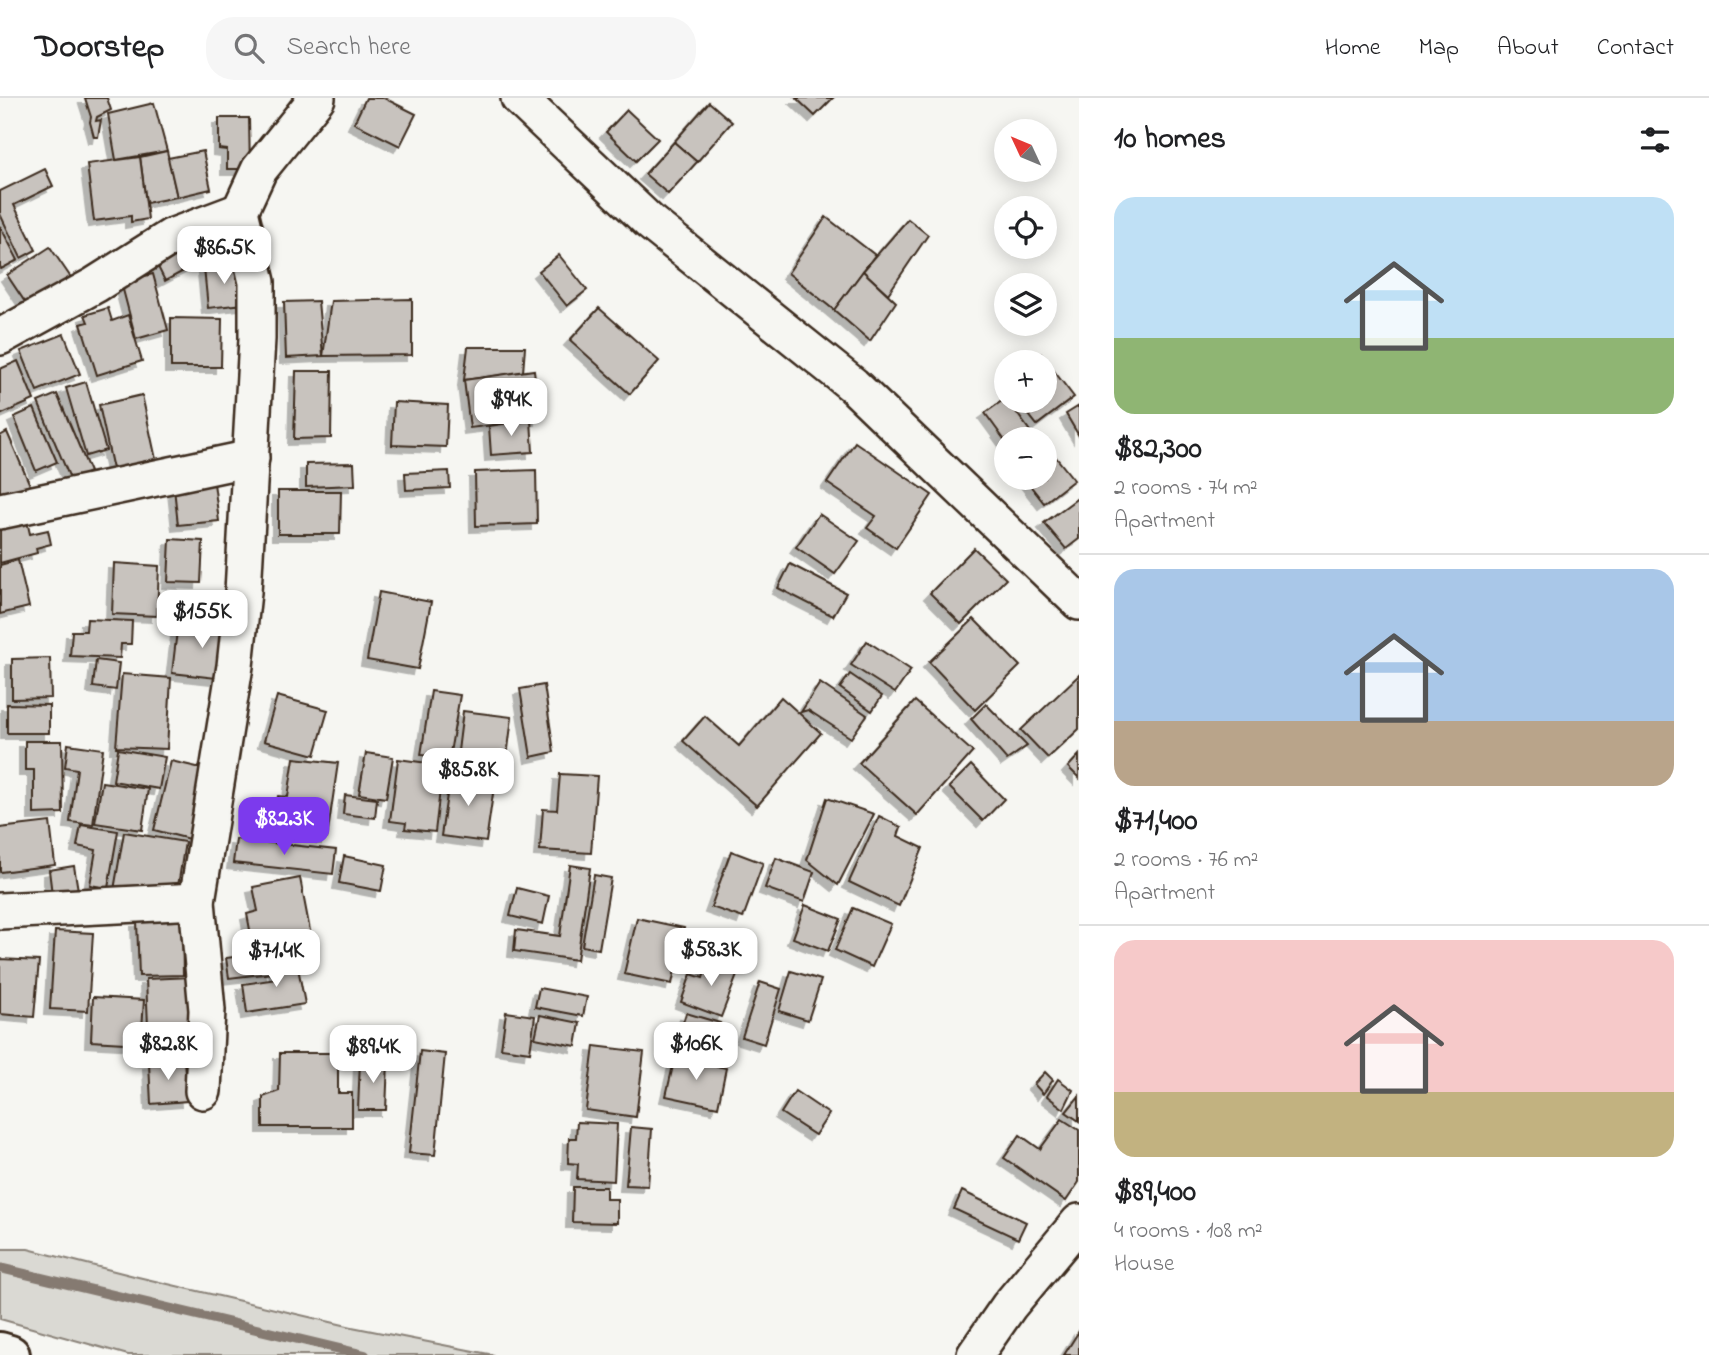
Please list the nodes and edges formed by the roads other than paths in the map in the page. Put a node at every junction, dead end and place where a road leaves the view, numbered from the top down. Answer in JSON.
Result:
{"nodes":[{"id":1,"x":317,"y":98,"type":"edge"},
{"id":2,"x":519,"y":98,"type":"edge"},
{"id":3,"x":240,"y":211,"type":"junction"},
{"id":4,"x":0,"y":337,"type":"edge"},
{"id":5,"x":251,"y":458,"type":"junction"},
{"id":6,"x":0,"y":511,"type":"edge"},
{"id":7,"x":1079,"y":602,"type":"edge"},
{"id":8,"x":197,"y":901,"type":"junction"},
{"id":9,"x":0,"y":911,"type":"edge"},
{"id":10,"x":203,"y":1091,"type":"dead end"},
{"id":11,"x":1079,"y":1222,"type":"edge"},
{"id":12,"x":0,"y":1352,"type":"edge"},
{"id":13,"x":10,"y":1355,"type":"edge"},
{"id":14,"x":975,"y":1355,"type":"edge"}],
"edges":[{"from":1,"to":3,"type":"street"},
{"from":2,"to":7,"type":"street"},
{"from":3,"to":4,"type":"street"},
{"from":3,"to":5,"type":"street"},
{"from":5,"to":6,"type":"street"},
{"from":5,"to":8,"type":"street"},
{"from":8,"to":9,"type":"street"},
{"from":8,"to":10,"type":"street"},
{"from":11,"to":14,"type":"street"},
{"from":12,"to":13,"type":"highway"}]}
